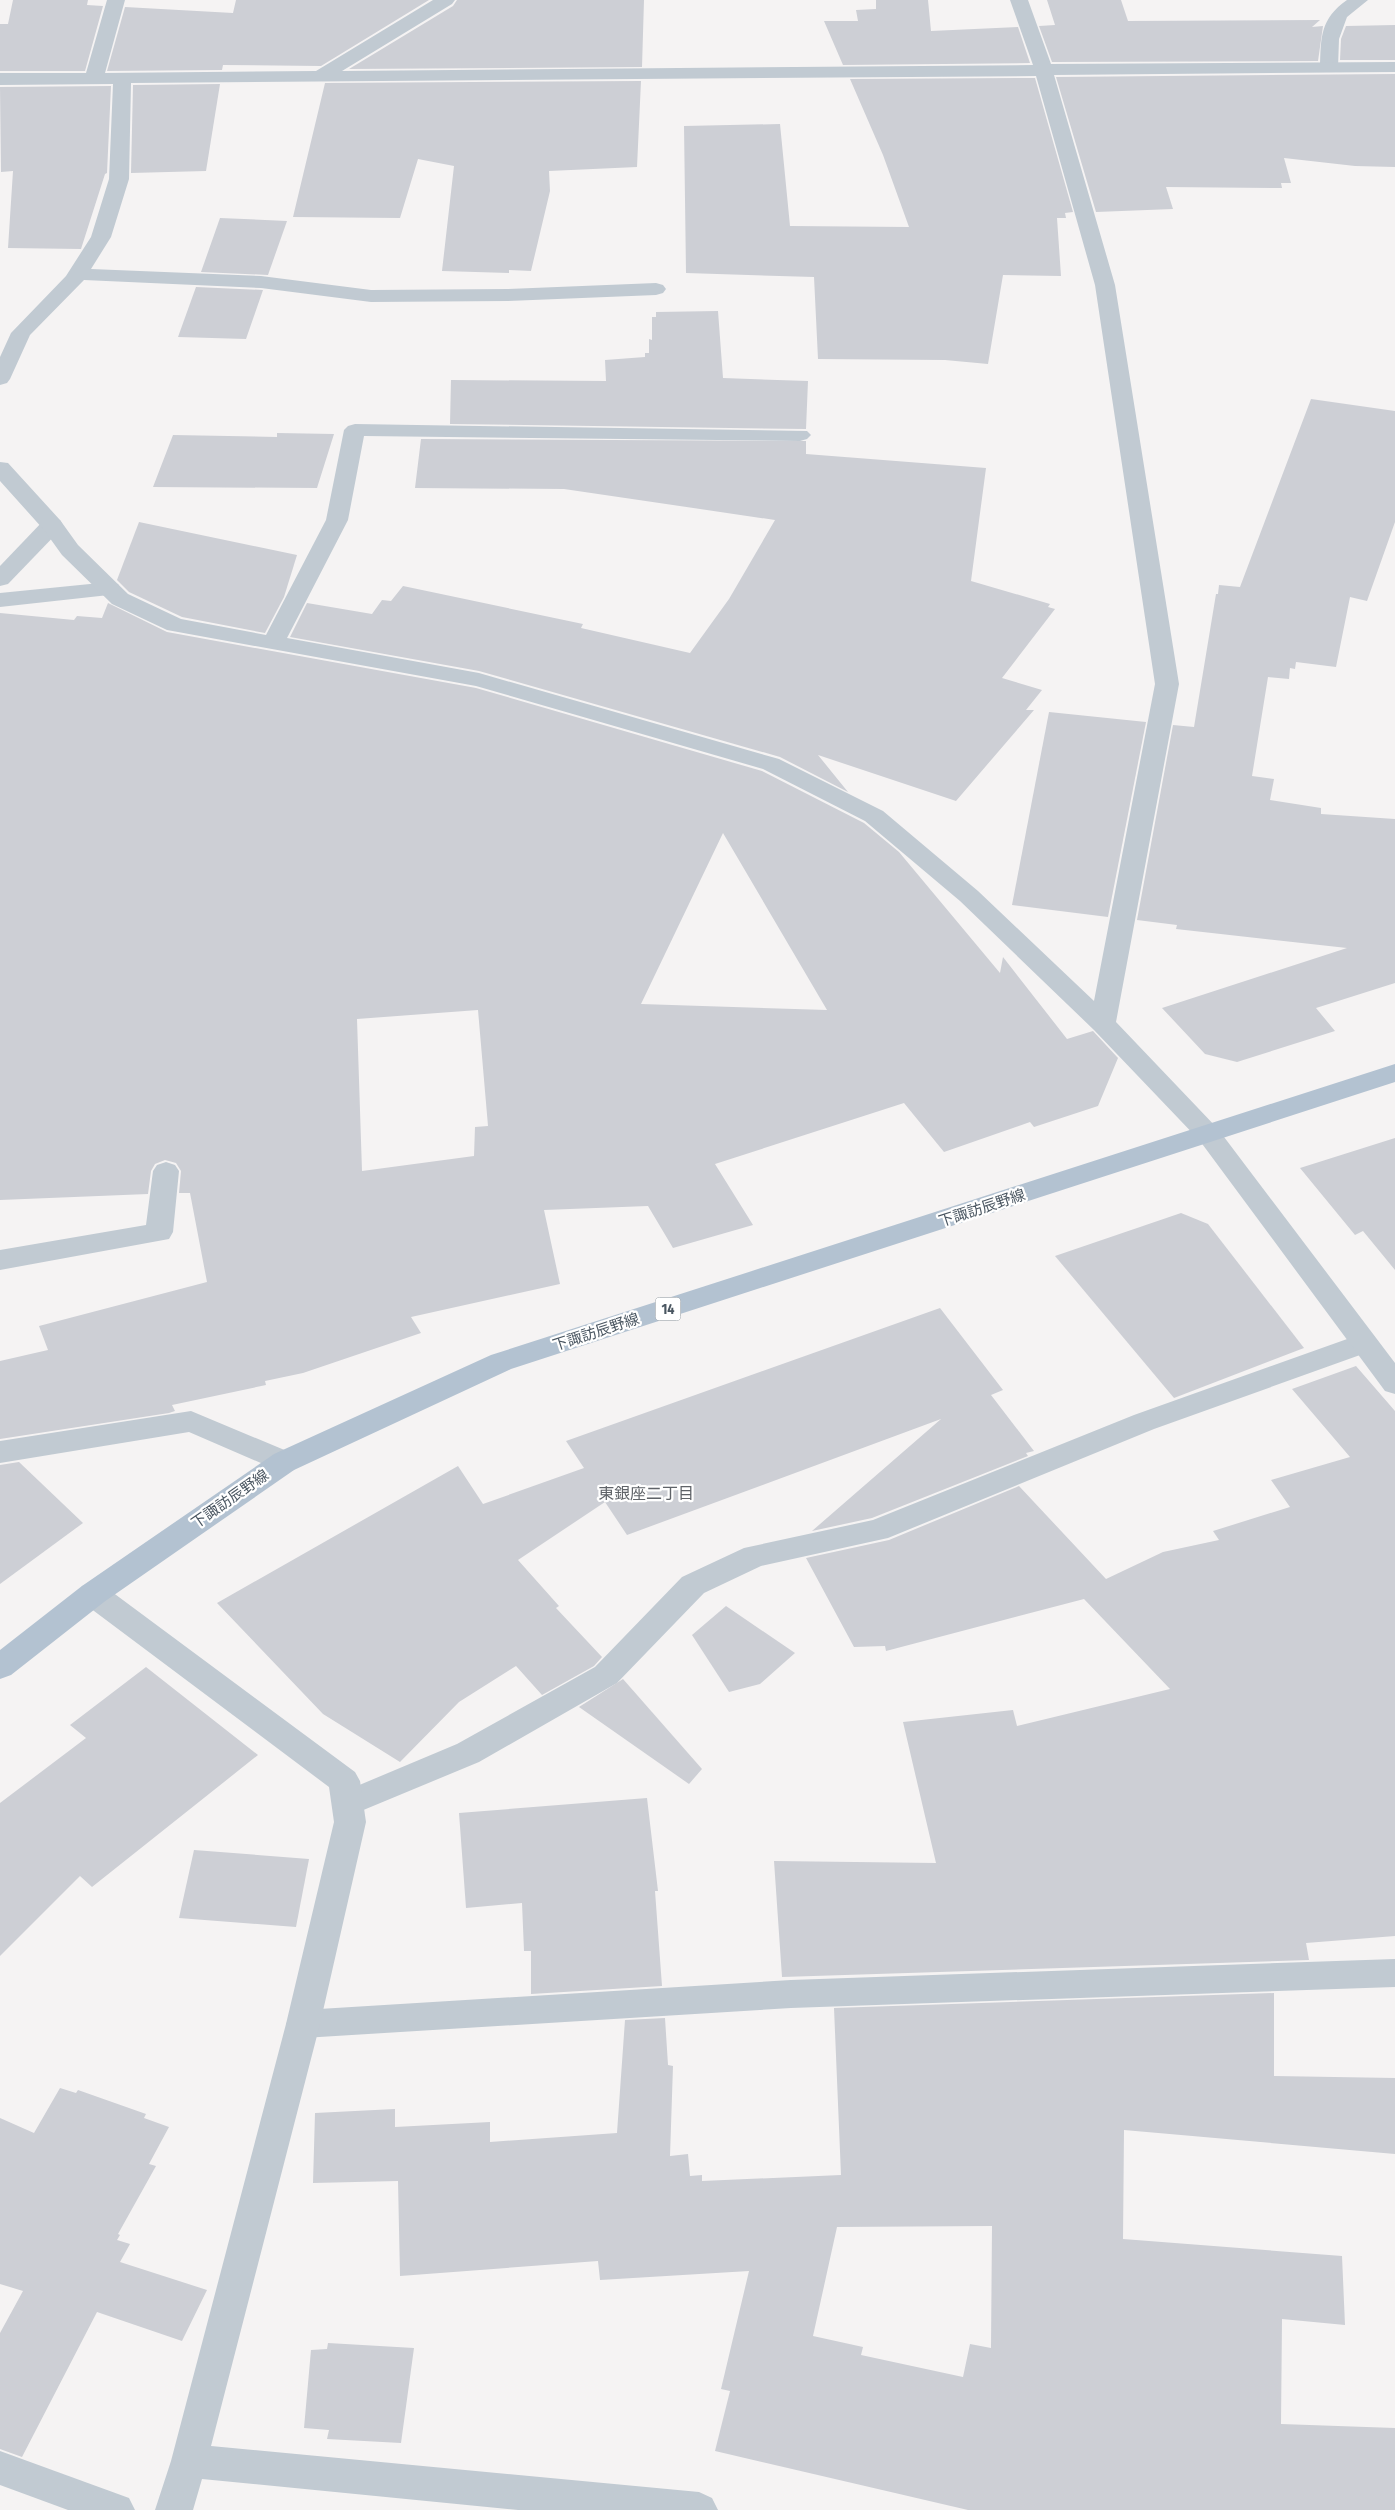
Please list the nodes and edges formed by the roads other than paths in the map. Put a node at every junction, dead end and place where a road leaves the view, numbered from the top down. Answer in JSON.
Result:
{"nodes":[{"id":1,"x":116,"y":0,"type":"edge"},
{"id":2,"x":446,"y":0,"type":"edge"},
{"id":3,"x":1019,"y":0,"type":"edge"},
{"id":4,"x":1359,"y":0,"type":"edge"},
{"id":5,"x":1395,"y":67,"type":"edge"},
{"id":6,"x":1329,"y":68,"type":"junction"},
{"id":7,"x":1044,"y":71,"type":"junction"},
{"id":8,"x":322,"y":75,"type":"junction"},
{"id":9,"x":94,"y":78,"type":"junction"},
{"id":10,"x":122,"y":78,"type":"junction"},
{"id":11,"x":0,"y":79,"type":"edge"},
{"id":12,"x":78,"y":274,"type":"junction"},
{"id":13,"x":656,"y":289,"type":"dead end"},
{"id":14,"x":0,"y":379,"type":"edge"},
{"id":15,"x":800,"y":435,"type":"dead end"},
{"id":16,"x":0,"y":468,"type":"edge"},
{"id":17,"x":52,"y":525,"type":"junction"},
{"id":18,"x":0,"y":579,"type":"edge"},
{"id":19,"x":110,"y":589,"type":"junction"},
{"id":20,"x":0,"y":600,"type":"edge"},
{"id":21,"x":274,"y":641,"type":"junction"},
{"id":22,"x":1103,"y":1024,"type":"junction"},
{"id":23,"x":1395,"y":1073,"type":"edge"},
{"id":24,"x":1209,"y":1135,"type":"junction"},
{"id":25,"x":166,"y":1170,"type":"dead end"},
{"id":26,"x":0,"y":1260,"type":"edge"},
{"id":27,"x":1364,"y":1343,"type":"junction"},
{"id":28,"x":1395,"y":1384,"type":"edge"},
{"id":29,"x":0,"y":1452,"type":"edge"},
{"id":30,"x":284,"y":1462,"type":"junction"},
{"id":31,"x":93,"y":1594,"type":"junction"},
{"id":32,"x":0,"y":1667,"type":"edge"},
{"id":33,"x":349,"y":1803,"type":"junction"},
{"id":34,"x":1395,"y":1973,"type":"edge"},
{"id":35,"x":303,"y":2024,"type":"junction"},
{"id":36,"x":189,"y":2461,"type":"junction"},
{"id":37,"x":0,"y":2468,"type":"edge"},
{"id":38,"x":116,"y":2510,"type":"edge"},
{"id":39,"x":174,"y":2510,"type":"edge"},
{"id":40,"x":699,"y":2510,"type":"edge"}],
"edges":[{"from":1,"to":9,"type":"street"},
{"from":2,"to":8,"type":"street"},
{"from":3,"to":7,"type":"street"},
{"from":4,"to":6,"type":"street"},
{"from":5,"to":6,"type":"street"},
{"from":6,"to":7,"type":"street"},
{"from":7,"to":8,"type":"street"},
{"from":7,"to":22,"type":"street"},
{"from":8,"to":10,"type":"street"},
{"from":9,"to":10,"type":"street"},
{"from":9,"to":11,"type":"street"},
{"from":10,"to":12,"type":"street"},
{"from":12,"to":13,"type":"street"},
{"from":12,"to":14,"type":"street"},
{"from":15,"to":21,"type":"street"},
{"from":16,"to":17,"type":"street"},
{"from":17,"to":18,"type":"street"},
{"from":17,"to":19,"type":"street"},
{"from":19,"to":20,"type":"street"},
{"from":19,"to":21,"type":"street"},
{"from":21,"to":22,"type":"street"},
{"from":22,"to":24,"type":"street"},
{"from":23,"to":24,"type":"main road","name":"下諏訪辰野線","number":"14"},
{"from":24,"to":27,"type":"street"},
{"from":24,"to":30,"type":"main road","name":"下諏訪辰野線","number":"14"},
{"from":25,"to":26,"type":"street"},
{"from":27,"to":28,"type":"street"},
{"from":27,"to":33,"type":"street"},
{"from":29,"to":30,"type":"street"},
{"from":30,"to":31,"type":"main road","name":"下諏訪辰野線","number":"14"},
{"from":31,"to":32,"type":"main road","name":"下諏訪辰野線","number":"14"},
{"from":31,"to":33,"type":"street"},
{"from":33,"to":35,"type":"street"},
{"from":34,"to":35,"type":"street"},
{"from":35,"to":36,"type":"street"},
{"from":36,"to":39,"type":"street"},
{"from":36,"to":40,"type":"street"},
{"from":37,"to":38,"type":"street"}]}
